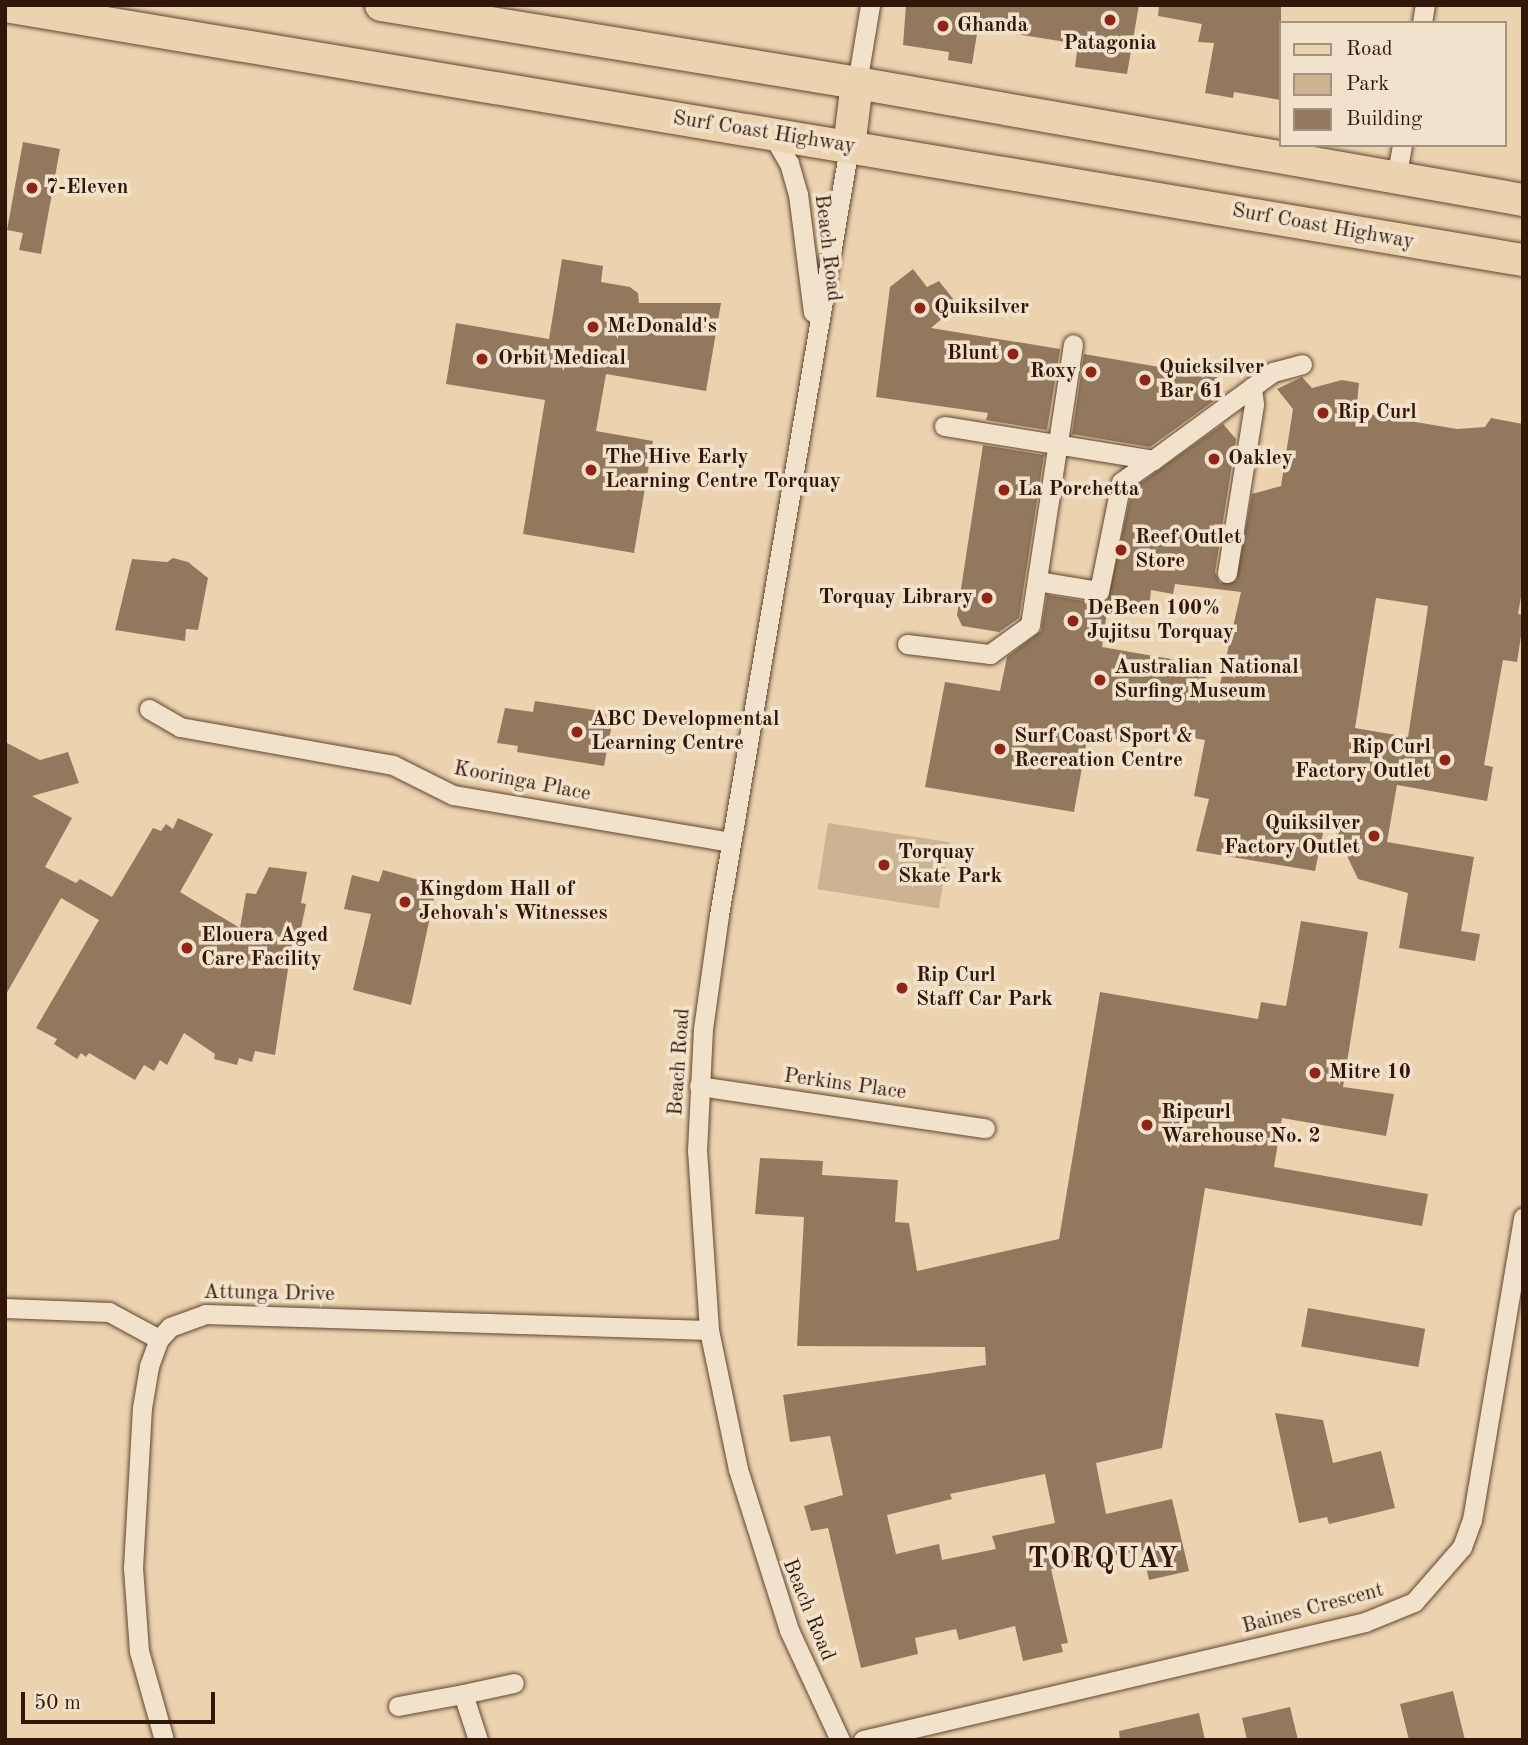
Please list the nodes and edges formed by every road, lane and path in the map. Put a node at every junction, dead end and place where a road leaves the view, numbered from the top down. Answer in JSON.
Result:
{"nodes":[{"id":1,"x":381,"y":5,"type":"edge"},
{"id":2,"x":870,"y":5,"type":"edge"},
{"id":3,"x":5,"y":6,"type":"edge"},
{"id":4,"x":482,"y":13,"type":"edge"},
{"id":5,"x":857,"y":83,"type":"junction"},
{"id":6,"x":772,"y":134,"type":"junction"},
{"id":7,"x":849,"y":147,"type":"junction"},
{"id":8,"x":1402,"y":147,"type":"edge"},
{"id":9,"x":1396,"y":179,"type":"junction"},
{"id":10,"x":1523,"y":200,"type":"edge"},
{"id":11,"x":1523,"y":260,"type":"edge"},
{"id":12,"x":1073,"y":344,"type":"dead end"},
{"id":13,"x":1303,"y":364,"type":"dead end"},
{"id":14,"x":812,"y":373,"type":"junction"},
{"id":15,"x":1252,"y":387,"type":"junction"},
{"id":16,"x":944,"y":426,"type":"dead end"},
{"id":17,"x":1057,"y":444,"type":"junction"},
{"id":18,"x":1153,"y":460,"type":"junction"},
{"id":19,"x":1227,"y":573,"type":"dead end"},
{"id":20,"x":1037,"y":581,"type":"junction"},
{"id":21,"x":907,"y":644,"type":"dead end"},
{"id":22,"x":149,"y":709,"type":"dead end"},
{"id":23,"x":731,"y":842,"type":"junction"},
{"id":24,"x":699,"y":1086,"type":"junction"},
{"id":25,"x":985,"y":1128,"type":"dead end"},
{"id":26,"x":1523,"y":1217,"type":"edge"},
{"id":27,"x":5,"y":1308,"type":"edge"},
{"id":28,"x":709,"y":1330,"type":"junction"},
{"id":29,"x":159,"y":1339,"type":"junction"},
{"id":30,"x":514,"y":1683,"type":"dead end"},
{"id":31,"x":463,"y":1694,"type":"junction"},
{"id":32,"x":398,"y":1706,"type":"dead end"},
{"id":33,"x":164,"y":1740,"type":"edge"},
{"id":34,"x":478,"y":1740,"type":"edge"},
{"id":35,"x":840,"y":1740,"type":"edge"},
{"id":36,"x":863,"y":1740,"type":"edge"}],
"edges":[{"from":1,"to":4,"type":"main road"},
{"from":2,"to":5,"type":"street"},
{"from":3,"to":6,"type":"main road","name":"Surf Coast Highway"},
{"from":4,"to":5,"type":"main road"},
{"from":5,"to":7,"type":"main road"},
{"from":5,"to":9,"type":"main road"},
{"from":6,"to":7,"type":"main road","name":"Surf Coast Highway"},
{"from":6,"to":14,"type":"street","name":"Beach Road"},
{"from":7,"to":11,"type":"main road","name":"Surf Coast Highway"},
{"from":7,"to":14,"type":"street","name":"Beach Road"},
{"from":8,"to":9,"type":"street"},
{"from":9,"to":10,"type":"main road"},
{"from":12,"to":17,"type":"street"},
{"from":13,"to":15,"type":"street"},
{"from":14,"to":23,"type":"street","name":"Beach Road"},
{"from":15,"to":18,"type":"street"},
{"from":15,"to":19,"type":"street"},
{"from":16,"to":17,"type":"street"},
{"from":17,"to":18,"type":"street"},
{"from":17,"to":20,"type":"street"},
{"from":18,"to":20,"type":"street"},
{"from":20,"to":21,"type":"street"},
{"from":22,"to":23,"type":"street","name":"Kooringa Place"},
{"from":23,"to":24,"type":"street","name":"Beach Road"},
{"from":24,"to":25,"type":"street","name":"Perkins Place"},
{"from":24,"to":28,"type":"street","name":"Beach Road"},
{"from":26,"to":36,"type":"street","name":"Baines Crescent"},
{"from":27,"to":29,"type":"street"},
{"from":28,"to":29,"type":"street","name":"Attunga Drive"},
{"from":28,"to":35,"type":"street","name":"Beach Road"},
{"from":29,"to":33,"type":"street"},
{"from":30,"to":31,"type":"street"},
{"from":31,"to":32,"type":"street"},
{"from":31,"to":34,"type":"street"}]}
